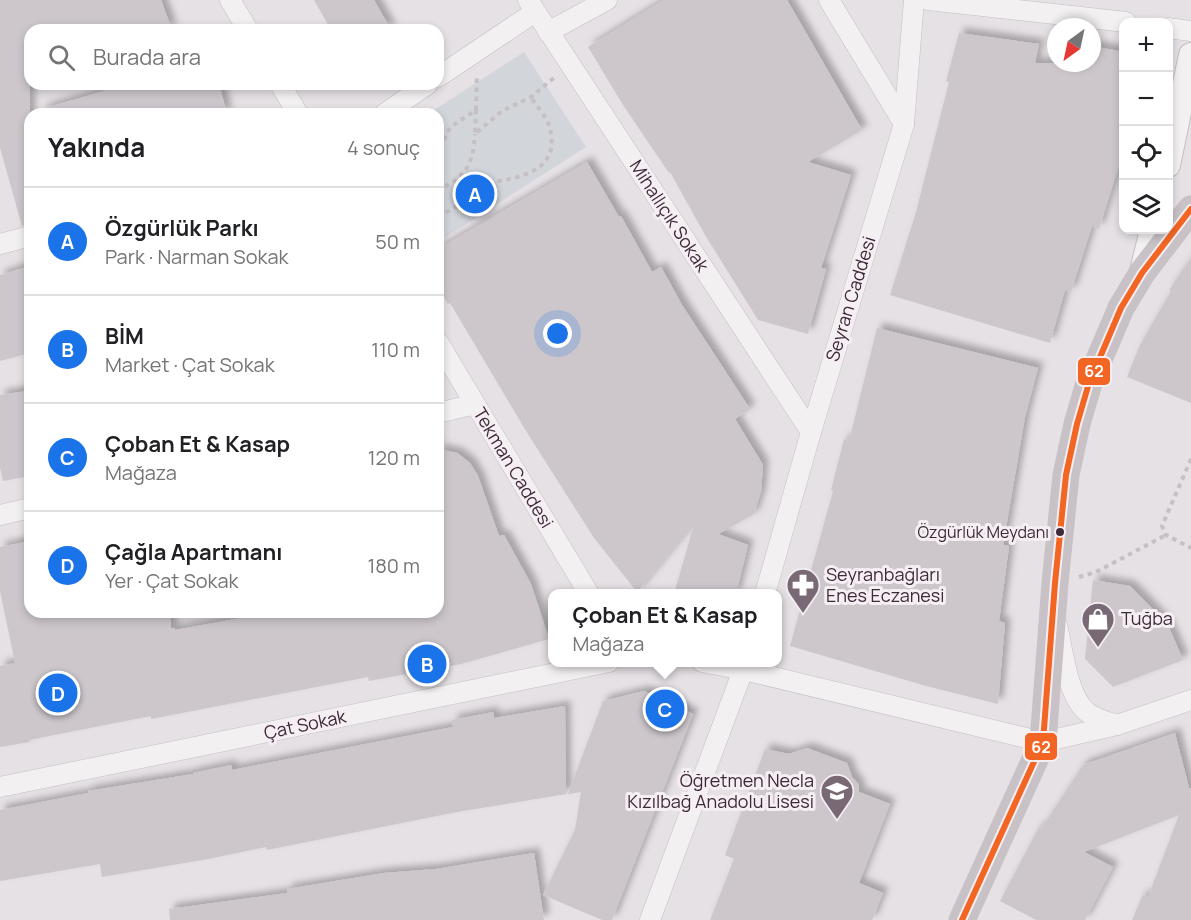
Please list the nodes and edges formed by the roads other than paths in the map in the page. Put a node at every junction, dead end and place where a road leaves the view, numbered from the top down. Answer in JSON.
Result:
{"nodes":[{"id":1,"x":230,"y":0,"type":"edge"},
{"id":2,"x":607,"y":0,"type":"edge"},
{"id":3,"x":829,"y":0,"type":"edge"},
{"id":4,"x":914,"y":0,"type":"edge"},
{"id":5,"x":928,"y":0,"type":"edge"},
{"id":6,"x":531,"y":6,"type":"edge"},
{"id":7,"x":1119,"y":21,"type":"edge"},
{"id":8,"x":244,"y":24,"type":"edge"},
{"id":9,"x":1173,"y":29,"type":"edge"},
{"id":10,"x":1191,"y":31,"type":"edge"},
{"id":11,"x":548,"y":32,"type":"junction"},
{"id":12,"x":1191,"y":55,"type":"edge"},
{"id":13,"x":444,"y":73,"type":"edge"},
{"id":14,"x":284,"y":90,"type":"edge"},
{"id":15,"x":419,"y":90,"type":"edge"},
{"id":16,"x":294,"y":108,"type":"edge"},
{"id":17,"x":393,"y":108,"type":"edge"},
{"id":18,"x":904,"y":124,"type":"junction"},
{"id":19,"x":1173,"y":141,"type":"edge"},
{"id":20,"x":1191,"y":209,"type":"edge"},
{"id":21,"x":1151,"y":234,"type":"edge"},
{"id":22,"x":24,"y":238,"type":"edge"},
{"id":23,"x":0,"y":244,"type":"edge"},
{"id":24,"x":1142,"y":273,"type":"junction"},
{"id":25,"x":444,"y":352,"type":"edge"},
{"id":26,"x":475,"y":404,"type":"junction"},
{"id":27,"x":444,"y":412,"type":"edge"},
{"id":28,"x":811,"y":432,"type":"junction"},
{"id":29,"x":24,"y":509,"type":"edge"},
{"id":30,"x":0,"y":515,"type":"edge"},
{"id":31,"x":586,"y":589,"type":"edge"},
{"id":32,"x":766,"y":589,"type":"edge"},
{"id":33,"x":1054,"y":595,"type":"junction"},
{"id":34,"x":589,"y":667,"type":"edge"},
{"id":35,"x":745,"y":667,"type":"edge"},
{"id":36,"x":749,"y":667,"type":"edge"},
{"id":37,"x":1191,"y":700,"type":"edge"},
{"id":38,"x":1117,"y":725,"type":"junction"},
{"id":39,"x":1042,"y":742,"type":"junction"},
{"id":40,"x":0,"y":787,"type":"edge"},
{"id":41,"x":650,"y":920,"type":"edge"},
{"id":42,"x":962,"y":920,"type":"edge"}],
"edges":[{"from":1,"to":8,"type":"street"},
{"from":2,"to":11,"type":"street"},
{"from":3,"to":18,"type":"street"},
{"from":4,"to":18,"type":"street","name":"Seyran Caddesi"},
{"from":5,"to":7,"type":"street"},
{"from":6,"to":11,"type":"street","name":"Mihallıçık Sokak"},
{"from":6,"to":13,"type":"street"},
{"from":9,"to":10,"type":"street"},
{"from":11,"to":28,"type":"street","name":"Mihallıçık Sokak"},
{"from":12,"to":19,"type":"street"},
{"from":14,"to":16,"type":"street"},
{"from":15,"to":17,"type":"street"},
{"from":18,"to":28,"type":"street","name":"Seyran Caddesi"},
{"from":20,"to":24,"type":"main road"},
{"from":21,"to":24,"type":"street"},
{"from":22,"to":23,"type":"street"},
{"from":24,"to":33,"type":"main road"},
{"from":25,"to":26,"type":"street","name":"Tekman Caddesi"},
{"from":26,"to":27,"type":"street"},
{"from":26,"to":31,"type":"street","name":"Tekman Caddesi"},
{"from":28,"to":32,"type":"street","name":"Seyran Caddesi"},
{"from":29,"to":30,"type":"street"},
{"from":33,"to":38,"type":"street"},
{"from":33,"to":39,"type":"main road"},
{"from":34,"to":40,"type":"street","name":"Çat Sokak"},
{"from":35,"to":41,"type":"street"},
{"from":36,"to":39,"type":"street"},
{"from":37,"to":38,"type":"street"},
{"from":38,"to":39,"type":"street"},
{"from":39,"to":42,"type":"main road"}]}
